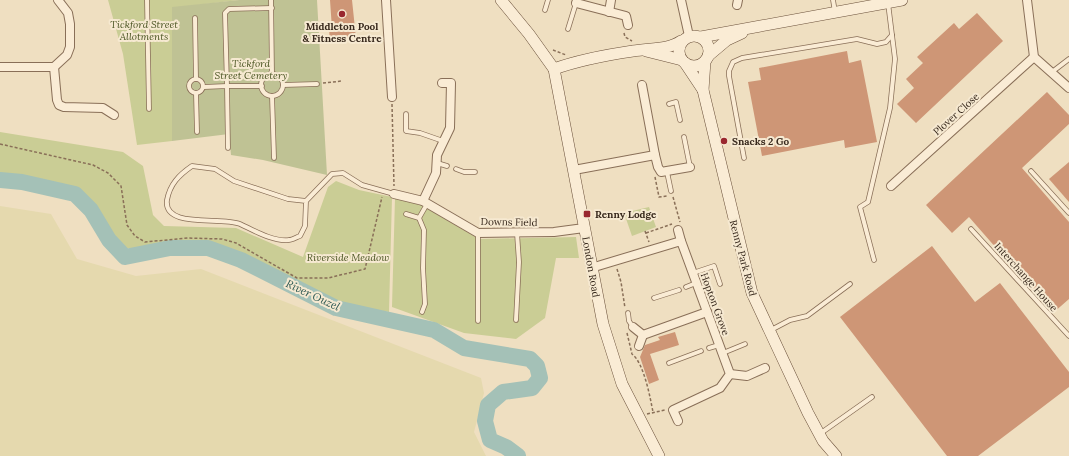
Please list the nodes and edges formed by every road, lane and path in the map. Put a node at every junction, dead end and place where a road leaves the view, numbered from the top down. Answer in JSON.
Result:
{"nodes":[{"id":1,"x":58,"y":0,"type":"edge"},
{"id":2,"x":147,"y":0,"type":"edge"},
{"id":3,"x":271,"y":0,"type":"edge"},
{"id":4,"x":386,"y":0,"type":"edge"},
{"id":5,"x":501,"y":0,"type":"edge"},
{"id":6,"x":548,"y":0,"type":"edge"},
{"id":7,"x":611,"y":0,"type":"edge"},
{"id":8,"x":681,"y":0,"type":"edge"},
{"id":9,"x":833,"y":0,"type":"edge"},
{"id":10,"x":902,"y":0,"type":"edge"},
{"id":11,"x":1027,"y":0,"type":"edge"},
{"id":12,"x":576,"y":3,"type":"joint"},
{"id":13,"x":888,"y":3,"type":"junction"},
{"id":14,"x":272,"y":8,"type":"junction"},
{"id":15,"x":545,"y":10,"type":"dead end"},
{"id":16,"x":609,"y":12,"type":"junction"},
{"id":17,"x":835,"y":13,"type":"junction"},
{"id":18,"x":195,"y":18,"type":"dead end"},
{"id":19,"x":628,"y":25,"type":"joint"},
{"id":20,"x":754,"y":28,"type":"junction"},
{"id":21,"x":568,"y":29,"type":"dead end"},
{"id":22,"x":892,"y":35,"type":"junction"},
{"id":23,"x":625,"y":37,"type":"junction"},
{"id":24,"x":701,"y":37,"type":"junction"},
{"id":25,"x":685,"y":39,"type":"junction"},
{"id":26,"x":623,"y":41,"type":"dead end"},
{"id":27,"x":633,"y":44,"type":"dead end"},
{"id":28,"x":644,"y":50,"type":"junction"},
{"id":29,"x":1034,"y":57,"type":"junction"},
{"id":30,"x":707,"y":58,"type":"junction"},
{"id":31,"x":1069,"y":59,"type":"edge"},
{"id":32,"x":683,"y":62,"type":"junction"},
{"id":33,"x":0,"y":67,"type":"edge"},
{"id":34,"x":54,"y":67,"type":"junction"},
{"id":35,"x":554,"y":69,"type":"junction"},
{"id":36,"x":1052,"y":72,"type":"junction"},
{"id":37,"x":272,"y":74,"type":"junction"},
{"id":38,"x":196,"y":79,"type":"junction"},
{"id":39,"x":342,"y":81,"type":"dead end"},
{"id":40,"x":442,"y":83,"type":"dead end"},
{"id":41,"x":317,"y":84,"type":"joint"},
{"id":42,"x":283,"y":85,"type":"junction"},
{"id":43,"x":227,"y":86,"type":"junction"},
{"id":44,"x":262,"y":86,"type":"junction"},
{"id":45,"x":642,"y":86,"type":"dead end"},
{"id":46,"x":204,"y":87,"type":"junction"},
{"id":47,"x":1069,"y":88,"type":"edge"},
{"id":48,"x":703,"y":90,"type":"junction"},
{"id":49,"x":196,"y":93,"type":"junction"},
{"id":50,"x":272,"y":96,"type":"junction"},
{"id":51,"x":392,"y":97,"type":"joint"},
{"id":52,"x":669,"y":104,"type":"dead end"},
{"id":53,"x":149,"y":108,"type":"dead end"},
{"id":54,"x":406,"y":114,"type":"dead end"},
{"id":55,"x":114,"y":115,"type":"dead end"},
{"id":56,"x":680,"y":120,"type":"dead end"},
{"id":57,"x":197,"y":132,"type":"dead end"},
{"id":58,"x":684,"y":137,"type":"dead end"},
{"id":59,"x":443,"y":141,"type":"junction"},
{"id":60,"x":228,"y":148,"type":"dead end"},
{"id":61,"x":655,"y":155,"type":"junction"},
{"id":62,"x":274,"y":158,"type":"dead end"},
{"id":63,"x":744,"y":158,"type":"dead end"},
{"id":64,"x":436,"y":163,"type":"junction"},
{"id":65,"x":447,"y":166,"type":"dead end"},
{"id":66,"x":658,"y":167,"type":"junction"},
{"id":67,"x":690,"y":167,"type":"joint"},
{"id":68,"x":456,"y":169,"type":"dead end"},
{"id":69,"x":574,"y":170,"type":"junction"},
{"id":70,"x":1031,"y":171,"type":"dead end"},
{"id":71,"x":475,"y":172,"type":"dead end"},
{"id":72,"x":667,"y":172,"type":"junction"},
{"id":73,"x":891,"y":186,"type":"dead end"},
{"id":74,"x":671,"y":191,"type":"dead end"},
{"id":75,"x":394,"y":194,"type":"junction"},
{"id":76,"x":306,"y":201,"type":"junction"},
{"id":77,"x":425,"y":202,"type":"junction"},
{"id":78,"x":1069,"y":213,"type":"edge"},
{"id":79,"x":406,"y":214,"type":"dead end"},
{"id":80,"x":419,"y":218,"type":"junction"},
{"id":81,"x":675,"y":227,"type":"junction"},
{"id":82,"x":584,"y":228,"type":"junction"},
{"id":83,"x":971,"y":229,"type":"dead end"},
{"id":84,"x":478,"y":232,"type":"junction"},
{"id":85,"x":517,"y":233,"type":"junction"},
{"id":86,"x":681,"y":241,"type":"junction"},
{"id":87,"x":652,"y":250,"type":"junction"},
{"id":88,"x":874,"y":260,"type":"dead end"},
{"id":89,"x":591,"y":268,"type":"junction"},
{"id":90,"x":693,"y":273,"type":"junction"},
{"id":91,"x":697,"y":283,"type":"junction"},
{"id":92,"x":720,"y":284,"type":"dead end"},
{"id":93,"x":850,"y":284,"type":"dead end"},
{"id":94,"x":686,"y":287,"type":"dead end"},
{"id":95,"x":678,"y":290,"type":"dead end"},
{"id":96,"x":654,"y":298,"type":"dead end"},
{"id":97,"x":422,"y":312,"type":"dead end"},
{"id":98,"x":707,"y":312,"type":"junction"},
{"id":99,"x":628,"y":313,"type":"dead end"},
{"id":100,"x":516,"y":320,"type":"dead end"},
{"id":101,"x":478,"y":321,"type":"dead end"},
{"id":102,"x":633,"y":327,"type":"joint"},
{"id":103,"x":769,"y":331,"type":"junction"},
{"id":104,"x":643,"y":335,"type":"junction"},
{"id":105,"x":1069,"y":336,"type":"edge"},
{"id":106,"x":720,"y":344,"type":"junction"},
{"id":107,"x":745,"y":344,"type":"dead end"},
{"id":108,"x":639,"y":346,"type":"dead end"},
{"id":109,"x":709,"y":348,"type":"dead end"},
{"id":110,"x":701,"y":351,"type":"dead end"},
{"id":111,"x":723,"y":353,"type":"junction"},
{"id":112,"x":670,"y":363,"type":"dead end"},
{"id":113,"x":765,"y":368,"type":"dead end"},
{"id":114,"x":730,"y":374,"type":"junction"},
{"id":115,"x":872,"y":397,"type":"dead end"},
{"id":116,"x":673,"y":410,"type":"junction"},
{"id":117,"x":638,"y":418,"type":"junction"},
{"id":118,"x":678,"y":421,"type":"dead end"},
{"id":119,"x":819,"y":434,"type":"junction"},
{"id":120,"x":659,"y":456,"type":"edge"},
{"id":121,"x":836,"y":456,"type":"edge"}],
"edges":[{"from":1,"to":34,"type":"street"},
{"from":2,"to":53,"type":"lane"},
{"from":3,"to":14,"type":"lane"},
{"from":4,"to":51,"type":"street"},
{"from":5,"to":35,"type":"street"},
{"from":6,"to":15,"type":"lane"},
{"from":7,"to":16,"type":"street"},
{"from":8,"to":25,"type":"street"},
{"from":9,"to":17,"type":"lane"},
{"from":10,"to":13,"type":"street"},
{"from":11,"to":29,"type":"street"},
{"from":12,"to":16,"type":"street"},
{"from":12,"to":21,"type":"lane"},
{"from":13,"to":17,"type":"street"},
{"from":13,"to":22,"type":"lane"},
{"from":14,"to":37,"type":"lane"},
{"from":14,"to":43,"type":"lane"},
{"from":16,"to":19,"type":"street"},
{"from":17,"to":20,"type":"street"},
{"from":18,"to":38,"type":"lane"},
{"from":19,"to":23,"type":"path"},
{"from":20,"to":24,"type":"street"},
{"from":20,"to":30,"type":"street"},
{"from":22,"to":63,"type":"lane"},
{"from":22,"to":88,"type":"lane"},
{"from":23,"to":26,"type":"path"},
{"from":23,"to":27,"type":"path"},
{"from":24,"to":25,"type":"street"},
{"from":24,"to":30,"type":"street"},
{"from":25,"to":28,"type":"street"},
{"from":25,"to":32,"type":"street"},
{"from":28,"to":32,"type":"street"},
{"from":28,"to":35,"type":"street"},
{"from":29,"to":36,"type":"street"},
{"from":29,"to":73,"type":"street","name":"Plover Close"},
{"from":30,"to":32,"type":"street"},
{"from":30,"to":48,"type":"street","name":"Renny Park Road"},
{"from":31,"to":36,"type":"lane"},
{"from":32,"to":48,"type":"street","name":"Renny Park Road"},
{"from":33,"to":34,"type":"street"},
{"from":34,"to":55,"type":"street"},
{"from":35,"to":69,"type":"street","name":"London Road"},
{"from":36,"to":47,"type":"street"},
{"from":37,"to":42,"type":"lane"},
{"from":37,"to":44,"type":"lane"},
{"from":38,"to":46,"type":"lane"},
{"from":38,"to":49,"type":"lane"},
{"from":39,"to":41,"type":"path"},
{"from":40,"to":59,"type":"street"},
{"from":41,"to":42,"type":"lane"},
{"from":42,"to":50,"type":"lane"},
{"from":43,"to":44,"type":"lane"},
{"from":43,"to":46,"type":"lane"},
{"from":43,"to":60,"type":"lane"},
{"from":44,"to":50,"type":"lane"},
{"from":45,"to":61,"type":"street"},
{"from":46,"to":49,"type":"lane"},
{"from":48,"to":103,"type":"street","name":"Renny Park Road"},
{"from":49,"to":57,"type":"lane"},
{"from":50,"to":62,"type":"lane"},
{"from":51,"to":75,"type":"path"},
{"from":52,"to":56,"type":"lane"},
{"from":54,"to":59,"type":"lane"},
{"from":58,"to":67,"type":"lane"},
{"from":59,"to":64,"type":"street"},
{"from":61,"to":66,"type":"street"},
{"from":61,"to":69,"type":"street"},
{"from":64,"to":65,"type":"lane"},
{"from":64,"to":77,"type":"street"},
{"from":66,"to":72,"type":"street"},
{"from":66,"to":81,"type":"path"},
{"from":67,"to":72,"type":"street"},
{"from":68,"to":71,"type":"lane"},
{"from":69,"to":82,"type":"street","name":"London Road"},
{"from":70,"to":78,"type":"lane"},
{"from":72,"to":74,"type":"lane"},
{"from":75,"to":76,"type":"lane"},
{"from":75,"to":77,"type":"street","name":"Downs Field"},
{"from":76,"to":76,"type":"lane"},
{"from":77,"to":80,"type":"lane"},
{"from":77,"to":84,"type":"street","name":"Downs Field"},
{"from":79,"to":80,"type":"lane"},
{"from":80,"to":97,"type":"lane"},
{"from":81,"to":86,"type":"street","name":"Hopton Grove"},
{"from":81,"to":87,"type":"path"},
{"from":82,"to":85,"type":"street","name":"Downs Field"},
{"from":82,"to":89,"type":"street","name":"London Road"},
{"from":83,"to":105,"type":"lane","name":"Interchange House"},
{"from":84,"to":85,"type":"street","name":"Downs Field"},
{"from":84,"to":101,"type":"lane"},
{"from":85,"to":100,"type":"lane"},
{"from":86,"to":87,"type":"street"},
{"from":86,"to":90,"type":"street","name":"Hopton Grove"},
{"from":87,"to":89,"type":"street"},
{"from":89,"to":117,"type":"street","name":"London Road"},
{"from":90,"to":91,"type":"street","name":"Hopton Grove"},
{"from":90,"to":92,"type":"lane"},
{"from":91,"to":94,"type":"lane"},
{"from":91,"to":98,"type":"street","name":"Hopton Grove"},
{"from":93,"to":103,"type":"lane"},
{"from":95,"to":96,"type":"lane"},
{"from":98,"to":104,"type":"street"},
{"from":98,"to":106,"type":"street","name":"Hopton Grove"},
{"from":99,"to":102,"type":"lane"},
{"from":102,"to":104,"type":"street"},
{"from":103,"to":119,"type":"street","name":"Renny Park Road"},
{"from":104,"to":108,"type":"street"},
{"from":106,"to":109,"type":"lane"},
{"from":106,"to":111,"type":"street","name":"Hopton Grove"},
{"from":107,"to":111,"type":"lane"},
{"from":110,"to":112,"type":"lane"},
{"from":111,"to":114,"type":"street","name":"Hopton Grove"},
{"from":113,"to":114,"type":"street"},
{"from":114,"to":116,"type":"street"},
{"from":115,"to":119,"type":"lane"},
{"from":116,"to":117,"type":"path"},
{"from":116,"to":118,"type":"street"},
{"from":117,"to":120,"type":"street","name":"London Road"},
{"from":119,"to":121,"type":"street","name":"Renny Park Road"}]}
